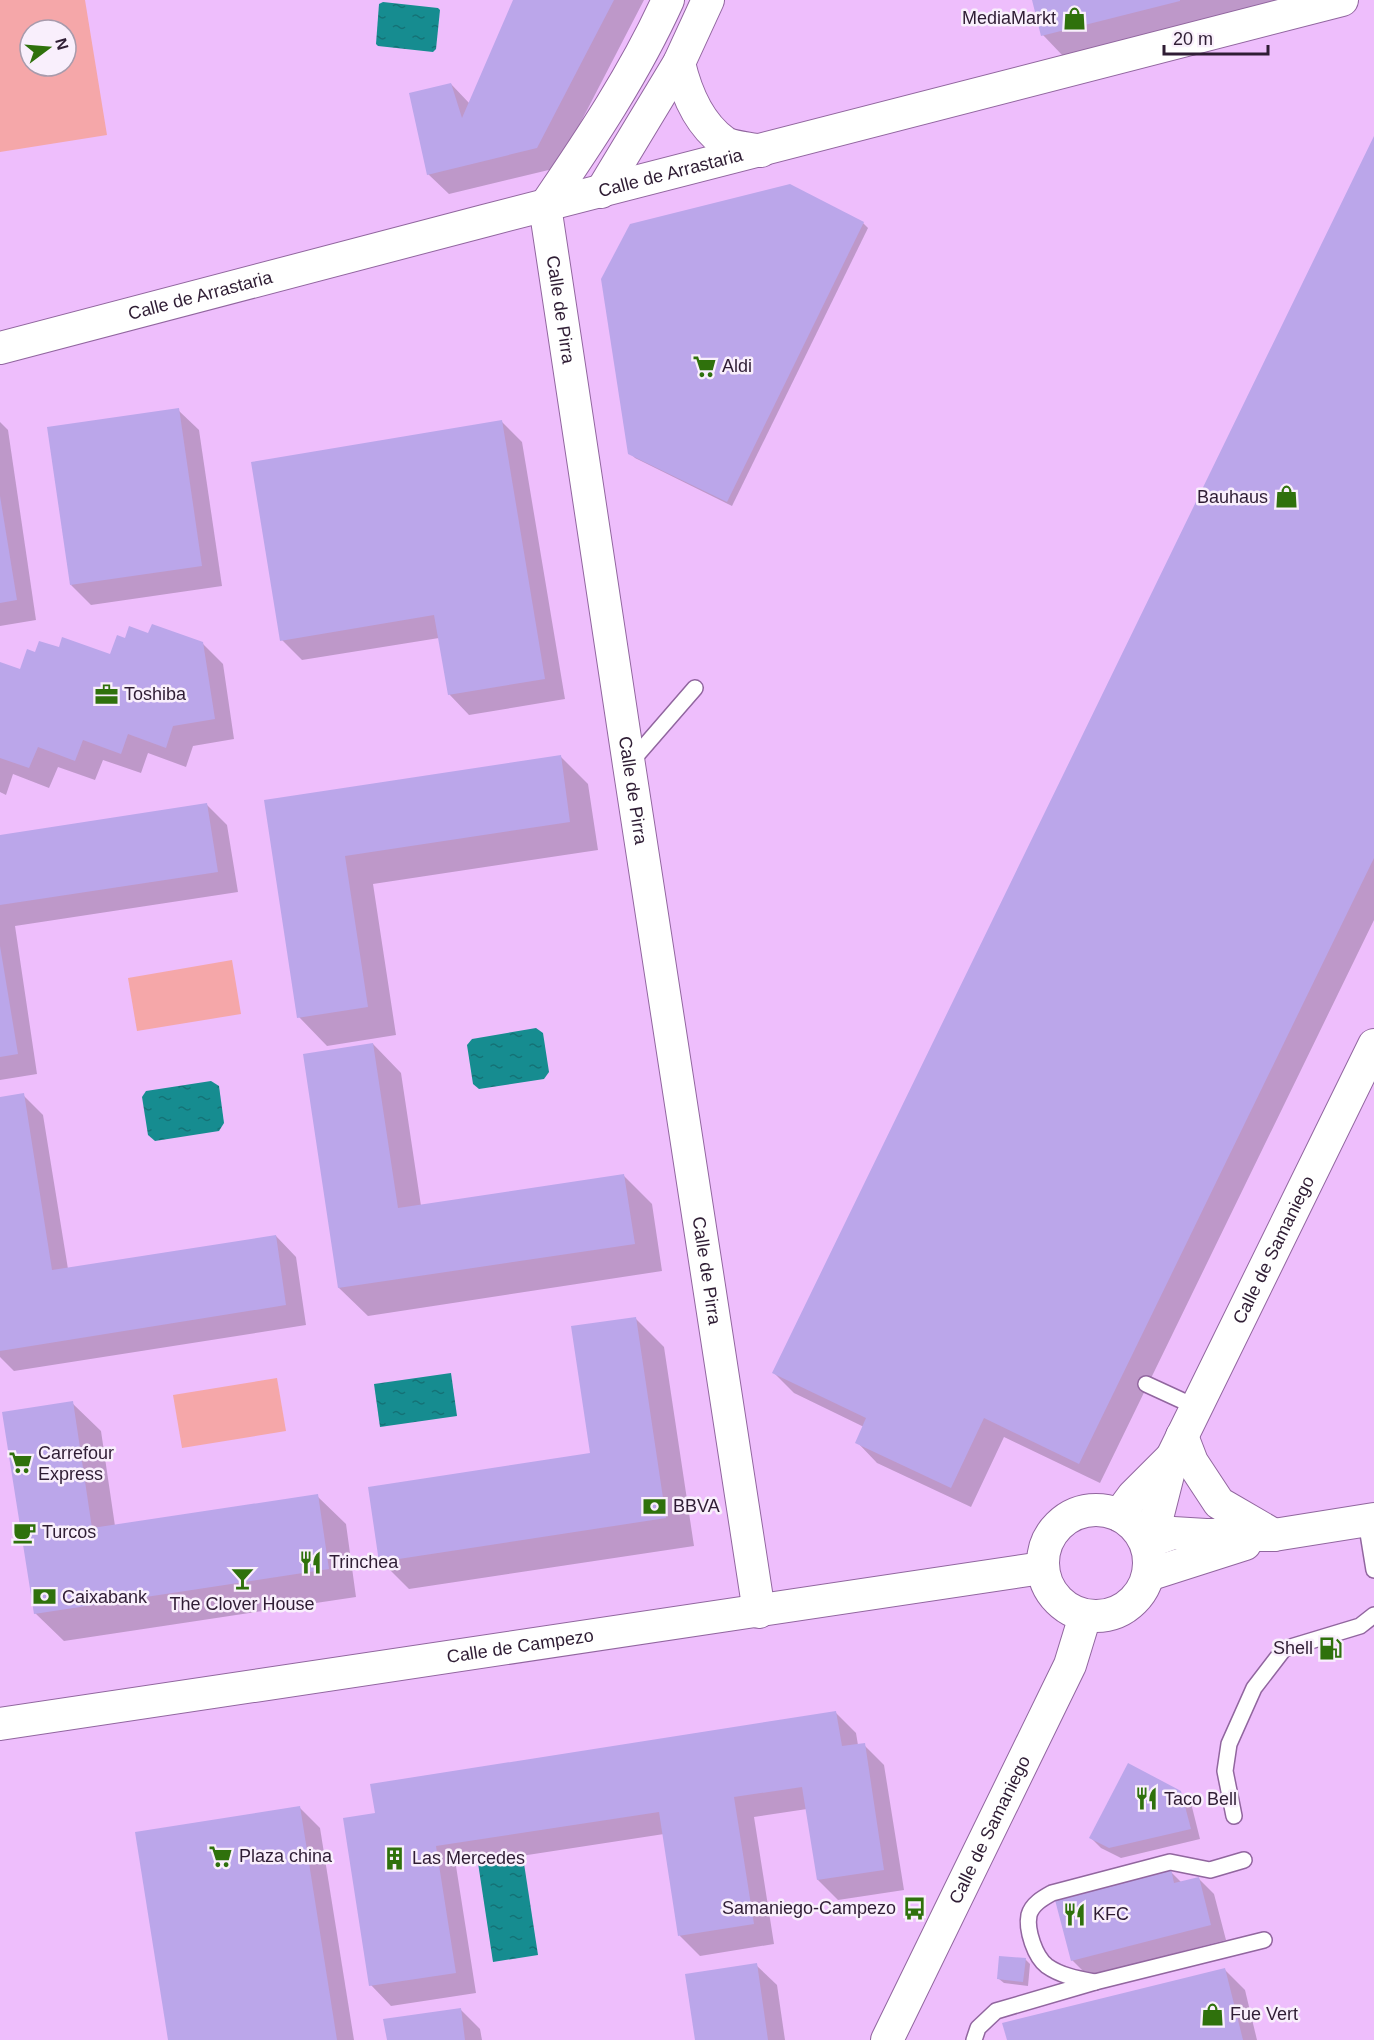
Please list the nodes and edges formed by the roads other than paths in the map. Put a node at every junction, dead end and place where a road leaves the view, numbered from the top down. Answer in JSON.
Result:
{"nodes":[{"id":1,"x":668,"y":0,"type":"edge"},
{"id":2,"x":708,"y":0,"type":"edge"},
{"id":3,"x":1342,"y":0,"type":"edge"},
{"id":4,"x":678,"y":63,"type":"junction"},
{"id":5,"x":761,"y":151,"type":"junction"},
{"id":6,"x":601,"y":192,"type":"junction"},
{"id":7,"x":545,"y":206,"type":"junction"},
{"id":8,"x":0,"y":348,"type":"edge"},
{"id":9,"x":695,"y":688,"type":"dead end"},
{"id":10,"x":629,"y":765,"type":"junction"},
{"id":11,"x":1374,"y":1045,"type":"edge"},
{"id":12,"x":1146,"y":1384,"type":"dead end"},
{"id":13,"x":1196,"y":1407,"type":"junction"},
{"id":14,"x":1178,"y":1446,"type":"junction"},
{"id":15,"x":1119,"y":1515,"type":"junction"},
{"id":16,"x":1370,"y":1520,"type":"edge"},
{"id":17,"x":1274,"y":1535,"type":"junction"},
{"id":18,"x":1145,"y":1541,"type":"junction"},
{"id":19,"x":1042,"y":1569,"type":"junction"},
{"id":20,"x":1374,"y":1570,"type":"edge"},
{"id":21,"x":1148,"y":1575,"type":"junction"},
{"id":22,"x":759,"y":1612,"type":"junction"},
{"id":23,"x":1374,"y":1615,"type":"edge"},
{"id":24,"x":1085,"y":1616,"type":"junction"},
{"id":25,"x":0,"y":1724,"type":"edge"},
{"id":26,"x":1234,"y":1816,"type":"dead end"},
{"id":27,"x":1244,"y":1860,"type":"dead end"},
{"id":28,"x":1264,"y":1940,"type":"dead end"},
{"id":29,"x":1095,"y":1982,"type":"junction"},
{"id":30,"x":887,"y":2040,"type":"edge"},
{"id":31,"x":974,"y":2040,"type":"edge"}],
"edges":[{"from":1,"to":7,"type":"street"},
{"from":2,"to":4,"type":"street"},
{"from":3,"to":5,"type":"street","name":"Calle de Arrastaria"},
{"from":4,"to":5,"type":"street"},
{"from":4,"to":6,"type":"street"},
{"from":5,"to":6,"type":"street","name":"Calle de Arrastaria"},
{"from":6,"to":7,"type":"street","name":"Calle de Arrastaria"},
{"from":7,"to":8,"type":"street","name":"Calle de Arrastaria"},
{"from":7,"to":10,"type":"street","name":"Calle de Pirra"},
{"from":9,"to":10,"type":"lane"},
{"from":10,"to":22,"type":"street","name":"Calle de Pirra"},
{"from":11,"to":13,"type":"street","name":"Calle de Samaniego"},
{"from":12,"to":13,"type":"lane"},
{"from":13,"to":14,"type":"street","name":"Calle de Samaniego"},
{"from":14,"to":15,"type":"street","name":"Calle de Samaniego"},
{"from":14,"to":17,"type":"street"},
{"from":14,"to":18,"type":"street","name":"Calle de Samaniego"},
{"from":15,"to":18,"type":"street"},
{"from":15,"to":19,"type":"street"},
{"from":16,"to":17,"type":"street"},
{"from":16,"to":20,"type":"lane"},
{"from":17,"to":18,"type":"street"},
{"from":17,"to":21,"type":"street"},
{"from":18,"to":21,"type":"street"},
{"from":19,"to":22,"type":"street","name":"Calle de Campezo"},
{"from":19,"to":24,"type":"street"},
{"from":21,"to":24,"type":"street"},
{"from":22,"to":25,"type":"street","name":"Calle de Campezo"},
{"from":23,"to":26,"type":"lane"},
{"from":24,"to":30,"type":"street","name":"Calle de Samaniego"},
{"from":27,"to":29,"type":"lane"},
{"from":28,"to":29,"type":"lane"},
{"from":29,"to":31,"type":"lane"}]}
